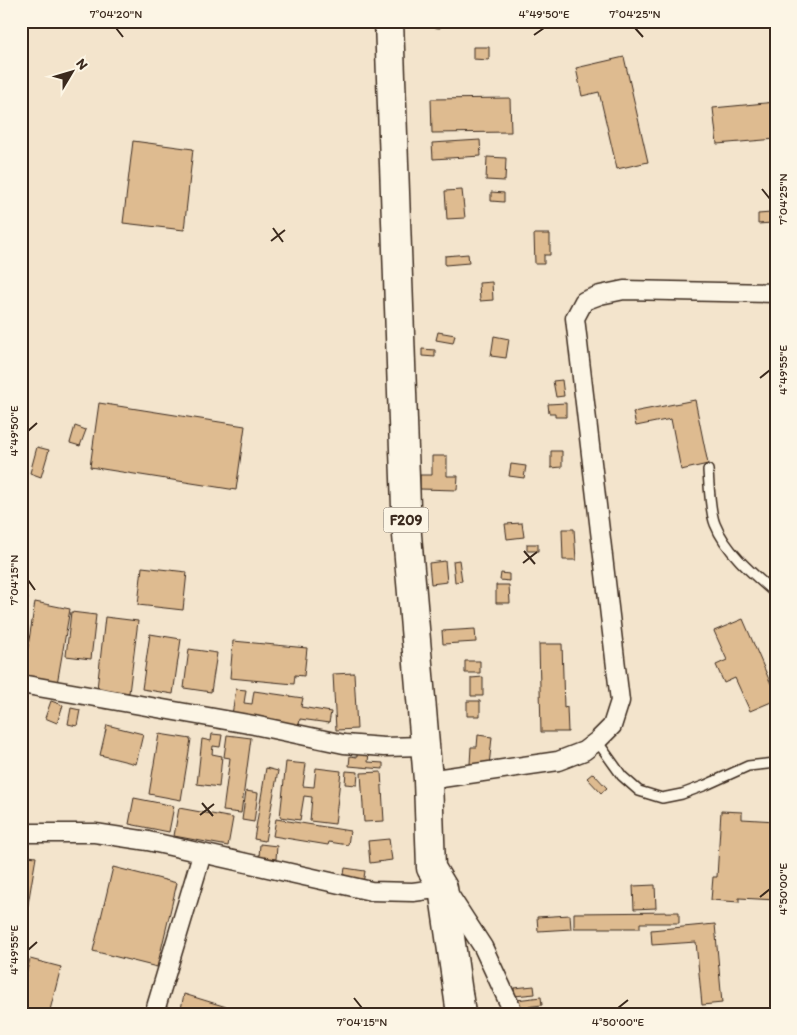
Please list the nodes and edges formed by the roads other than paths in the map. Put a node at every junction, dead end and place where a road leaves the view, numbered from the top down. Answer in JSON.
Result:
{"nodes":[{"id":1,"x":389,"y":21,"type":"edge"},
{"id":2,"x":776,"y":293,"type":"edge"},
{"id":3,"x":708,"y":470,"type":"dead end"},
{"id":4,"x":776,"y":594,"type":"edge"},
{"id":5,"x":21,"y":684,"type":"edge"},
{"id":6,"x":597,"y":741,"type":"junction"},
{"id":7,"x":424,"y":746,"type":"junction"},
{"id":8,"x":776,"y":763,"type":"edge"},
{"id":9,"x":428,"y":780,"type":"junction"},
{"id":10,"x":21,"y":833,"type":"edge"},
{"id":11,"x":202,"y":854,"type":"junction"},
{"id":12,"x":437,"y":878,"type":"junction"},
{"id":13,"x":154,"y":1014,"type":"edge"},
{"id":14,"x":461,"y":1014,"type":"edge"},
{"id":15,"x":514,"y":1014,"type":"edge"}],
"edges":[{"from":1,"to":7,"type":"main road","number":"F209"},
{"from":2,"to":6,"type":"street"},
{"from":3,"to":4,"type":"lane"},
{"from":5,"to":7,"type":"street"},
{"from":6,"to":8,"type":"lane"},
{"from":6,"to":9,"type":"street"},
{"from":7,"to":9,"type":"main road","number":"F209"},
{"from":9,"to":12,"type":"main road","number":"F209"},
{"from":10,"to":11,"type":"street"},
{"from":11,"to":12,"type":"street"},
{"from":11,"to":13,"type":"street"},
{"from":12,"to":14,"type":"main road","number":"F209"},
{"from":12,"to":15,"type":"street"}]}
